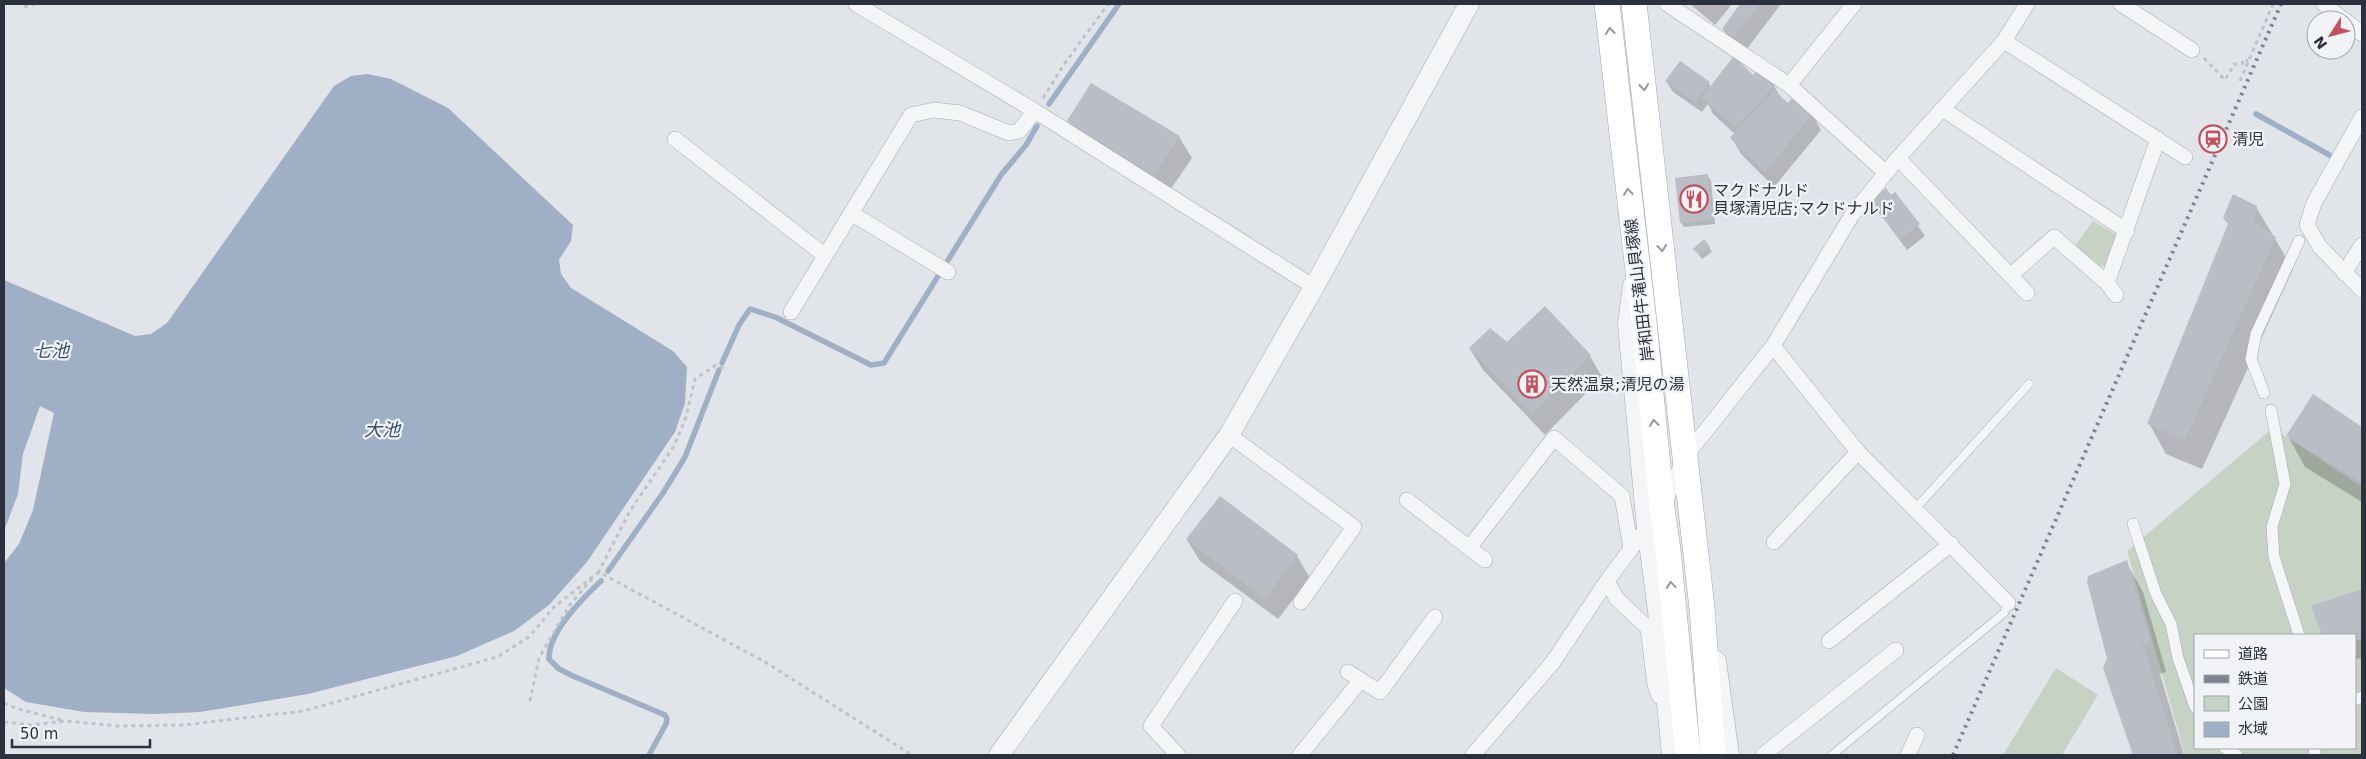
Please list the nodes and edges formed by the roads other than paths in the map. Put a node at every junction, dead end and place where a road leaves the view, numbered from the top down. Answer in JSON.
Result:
{"nodes":[{"id":1,"x":856,"y":4,"type":"edge"},
{"id":2,"x":1469,"y":4,"type":"edge"},
{"id":3,"x":1607,"y":4,"type":"edge"},
{"id":4,"x":1634,"y":4,"type":"edge"},
{"id":5,"x":1667,"y":4,"type":"edge"},
{"id":6,"x":1854,"y":4,"type":"edge"},
{"id":7,"x":2027,"y":4,"type":"edge"},
{"id":8,"x":2121,"y":4,"type":"edge"},
{"id":9,"x":2004,"y":42,"type":"junction"},
{"id":10,"x":2192,"y":50,"type":"road end"},
{"id":11,"x":1788,"y":84,"type":"junction"},
{"id":12,"x":1944,"y":110,"type":"junction"},
{"id":13,"x":1035,"y":111,"type":"junction"},
{"id":14,"x":2362,"y":117,"type":"edge"},
{"id":15,"x":675,"y":139,"type":"dead end"},
{"id":16,"x":2158,"y":139,"type":"junction"},
{"id":17,"x":2185,"y":157,"type":"dead end"},
{"id":18,"x":1898,"y":158,"type":"junction"},
{"id":19,"x":1886,"y":173,"type":"junction"},
{"id":20,"x":851,"y":213,"type":"junction"},
{"id":21,"x":2127,"y":231,"type":"junction"},
{"id":22,"x":2299,"y":241,"type":"dead end"},
{"id":23,"x":2362,"y":245,"type":"edge"},
{"id":24,"x":824,"y":256,"type":"junction"},
{"id":25,"x":942,"y":269,"type":"dead end"},
{"id":26,"x":2344,"y":273,"type":"junction"},
{"id":27,"x":2011,"y":275,"type":"junction"},
{"id":28,"x":1314,"y":287,"type":"junction"},
{"id":29,"x":2362,"y":290,"type":"edge"},
{"id":30,"x":2027,"y":293,"type":"dead end"},
{"id":31,"x":791,"y":312,"type":"dead end"},
{"id":32,"x":1772,"y":346,"type":"junction"},
{"id":33,"x":2029,"y":384,"type":"dead end"},
{"id":34,"x":2264,"y":393,"type":"dead end"},
{"id":35,"x":2271,"y":410,"type":"dead end"},
{"id":36,"x":1230,"y":435,"type":"junction"},
{"id":37,"x":1858,"y":452,"type":"junction"},
{"id":38,"x":1685,"y":457,"type":"junction"},
{"id":39,"x":1407,"y":500,"type":"dead end"},
{"id":40,"x":1690,"y":501,"type":"junction"},
{"id":41,"x":1916,"y":508,"type":"junction"},
{"id":42,"x":1654,"y":518,"type":"junction"},
{"id":43,"x":2133,"y":524,"type":"dead end"},
{"id":44,"x":1774,"y":542,"type":"dead end"},
{"id":45,"x":1951,"y":544,"type":"junction"},
{"id":46,"x":1469,"y":548,"type":"junction"},
{"id":47,"x":1631,"y":549,"type":"junction"},
{"id":48,"x":1484,"y":560,"type":"dead end"},
{"id":49,"x":1607,"y":581,"type":"junction"},
{"id":50,"x":1235,"y":601,"type":"dead end"},
{"id":51,"x":1301,"y":602,"type":"dead end"},
{"id":52,"x":2008,"y":604,"type":"joint"},
{"id":53,"x":1435,"y":617,"type":"dead end"},
{"id":54,"x":2299,"y":634,"type":"edge"},
{"id":55,"x":1829,"y":641,"type":"dead end"},
{"id":56,"x":1896,"y":650,"type":"dead end"},
{"id":57,"x":2194,"y":704,"type":"edge"},
{"id":58,"x":1669,"y":726,"type":"junction"},
{"id":59,"x":1917,"y":735,"type":"dead end"},
{"id":60,"x":999,"y":755,"type":"edge"},
{"id":61,"x":1178,"y":755,"type":"edge"},
{"id":62,"x":1300,"y":755,"type":"edge"},
{"id":63,"x":1473,"y":755,"type":"edge"},
{"id":64,"x":1672,"y":755,"type":"edge"},
{"id":65,"x":1688,"y":755,"type":"edge"},
{"id":66,"x":1712,"y":755,"type":"edge"},
{"id":67,"x":1729,"y":755,"type":"edge"},
{"id":68,"x":1763,"y":755,"type":"edge"},
{"id":69,"x":1832,"y":755,"type":"edge"},
{"id":70,"x":1908,"y":755,"type":"edge"}],
"edges":[{"from":1,"to":13,"type":"street"},
{"from":2,"to":28,"type":"street"},
{"from":42,"to":3,"type":"main road","name":"岸和田牛滝山貝塚線","one_way":true},
{"from":4,"to":38,"type":"main road","name":"岸和田牛滝山貝塚線","one_way":true},
{"from":5,"to":11,"type":"street"},
{"from":6,"to":11,"type":"street"},
{"from":7,"to":9,"type":"street"},
{"from":8,"to":10,"type":"street"},
{"from":9,"to":12,"type":"street"},
{"from":9,"to":16,"type":"street"},
{"from":11,"to":19,"type":"street"},
{"from":12,"to":18,"type":"street"},
{"from":12,"to":21,"type":"street"},
{"from":13,"to":20,"type":"street"},
{"from":13,"to":28,"type":"street"},
{"from":14,"to":26,"type":"street"},
{"from":15,"to":24,"type":"street"},
{"from":16,"to":17,"type":"street"},
{"from":16,"to":21,"type":"street"},
{"from":18,"to":19,"type":"street"},
{"from":18,"to":27,"type":"street"},
{"from":19,"to":32,"type":"street"},
{"from":20,"to":24,"type":"street"},
{"from":20,"to":25,"type":"street"},
{"from":21,"to":27,"type":"street"},
{"from":22,"to":34,"type":"street"},
{"from":23,"to":26,"type":"street"},
{"from":24,"to":31,"type":"street"},
{"from":26,"to":29,"type":"street"},
{"from":27,"to":30,"type":"street"},
{"from":28,"to":36,"type":"street"},
{"from":32,"to":37,"type":"street"},
{"from":32,"to":38,"type":"street"},
{"from":33,"to":41,"type":"lane"},
{"from":35,"to":54,"type":"street"},
{"from":36,"to":51,"type":"street"},
{"from":36,"to":60,"type":"street"},
{"from":37,"to":41,"type":"street"},
{"from":37,"to":44,"type":"street"},
{"from":38,"to":40,"type":"main road","name":"岸和田牛滝山貝塚線"},
{"from":38,"to":42,"type":"street"},
{"from":39,"to":46,"type":"street"},
{"from":40,"to":66,"type":"main road","name":"岸和田牛滝山貝塚線"},
{"from":40,"to":67,"type":"street"},
{"from":41,"to":45,"type":"street"},
{"from":42,"to":47,"type":"street"},
{"from":42,"to":58,"type":"street"},
{"from":65,"to":42,"type":"main road","name":"岸和田牛滝山貝塚線","one_way":true},
{"from":43,"to":57,"type":"street"},
{"from":45,"to":52,"type":"street"},
{"from":45,"to":55,"type":"street"},
{"from":46,"to":47,"type":"street"},
{"from":46,"to":48,"type":"street"},
{"from":47,"to":49,"type":"street"},
{"from":49,"to":58,"type":"street"},
{"from":49,"to":63,"type":"street"},
{"from":50,"to":61,"type":"street"},
{"from":52,"to":69,"type":"lane"},
{"from":53,"to":62,"type":"street"},
{"from":56,"to":68,"type":"street"},
{"from":58,"to":64,"type":"street"},
{"from":59,"to":70,"type":"street"}]}
